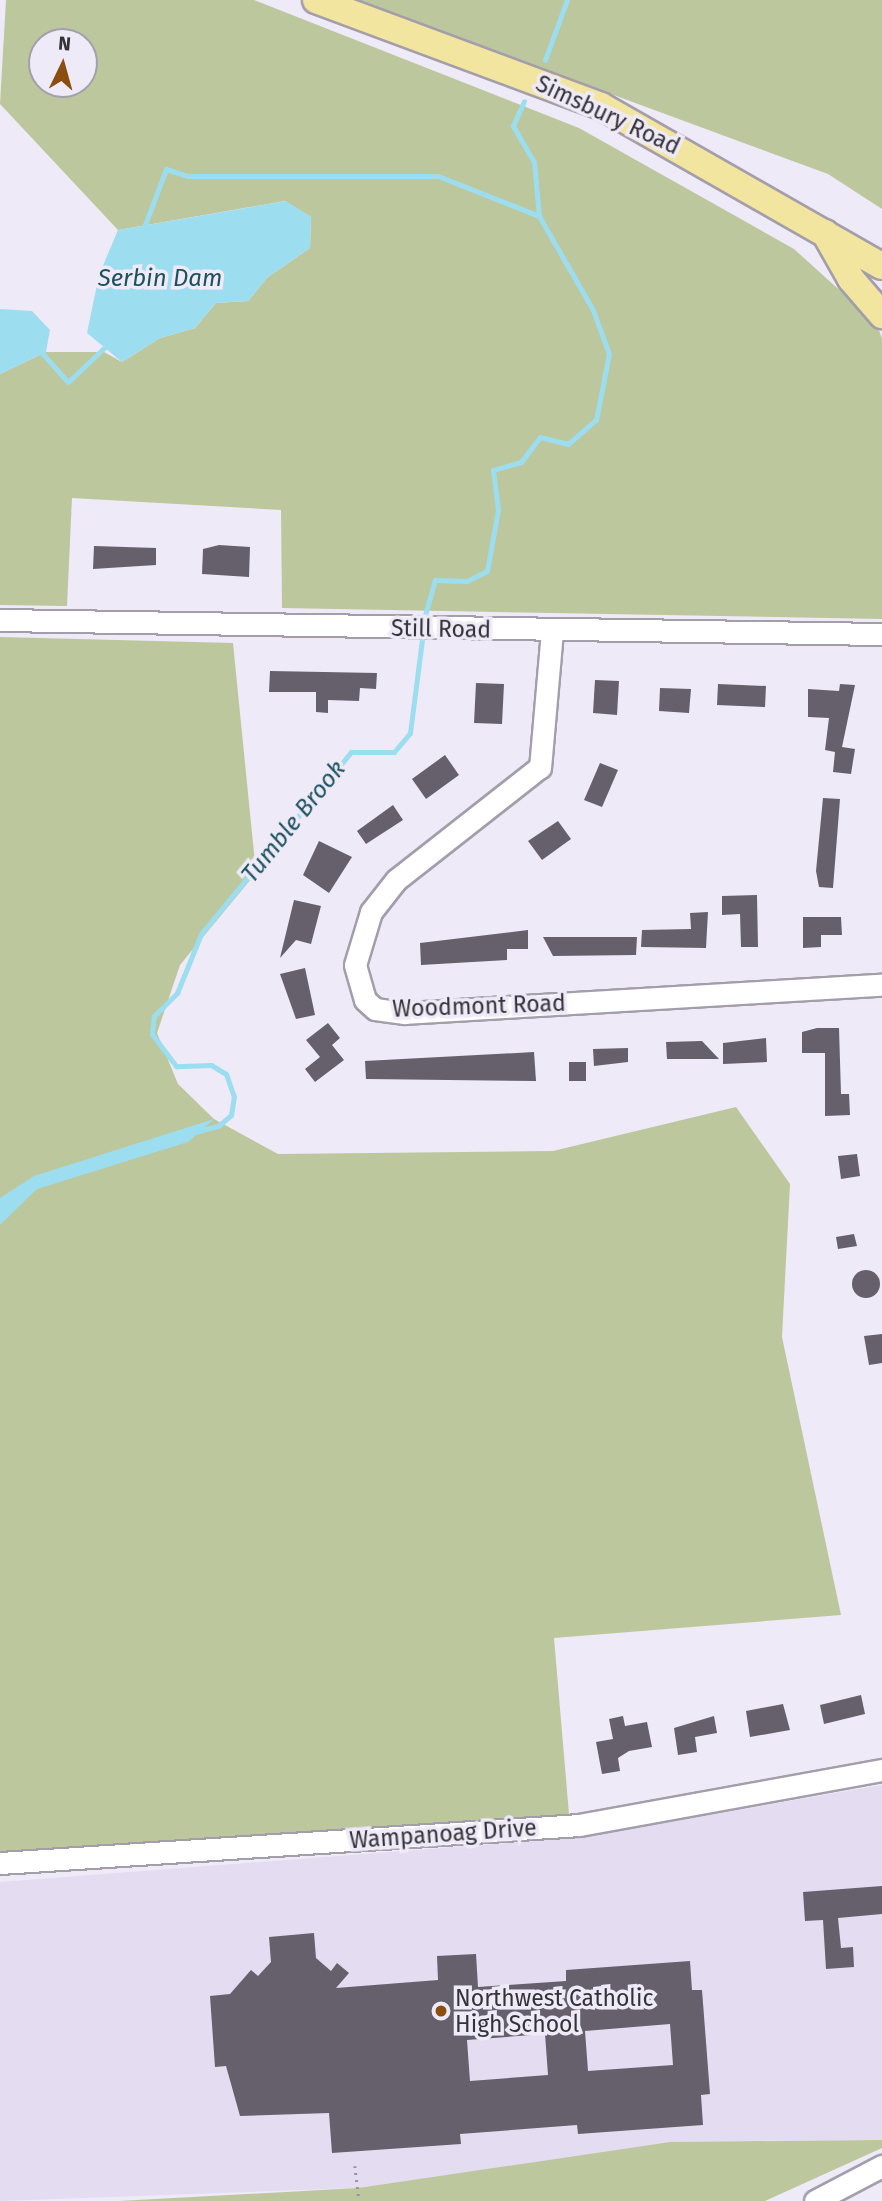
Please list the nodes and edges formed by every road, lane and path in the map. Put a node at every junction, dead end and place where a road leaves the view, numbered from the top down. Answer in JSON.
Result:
{"nodes":[{"id":1,"x":316,"y":0,"type":"edge"},
{"id":2,"x":823,"y":228,"type":"junction"},
{"id":3,"x":870,"y":253,"type":"edge"},
{"id":4,"x":882,"y":266,"type":"edge"},
{"id":5,"x":882,"y":315,"type":"edge"},
{"id":6,"x":0,"y":620,"type":"edge"},
{"id":7,"x":552,"y":631,"type":"junction"},
{"id":8,"x":882,"y":634,"type":"edge"},
{"id":9,"x":882,"y":985,"type":"edge"},
{"id":10,"x":882,"y":1770,"type":"edge"},
{"id":11,"x":0,"y":1863,"type":"edge"},
{"id":12,"x":882,"y":2165,"type":"edge"},
{"id":13,"x":355,"y":2166,"type":"dead end"},
{"id":14,"x":359,"y":2201,"type":"edge"},
{"id":15,"x":815,"y":2201,"type":"edge"}],
"edges":[{"from":1,"to":2,"type":"main road","name":"Simsbury Road"},
{"from":2,"to":3,"type":"main road","name":"Simsbury Road"},
{"from":2,"to":5,"type":"main road"},
{"from":3,"to":4,"type":"main road","name":"Simsbury Road"},
{"from":6,"to":7,"type":"street","name":"Still Road"},
{"from":7,"to":8,"type":"street","name":"Still Road"},
{"from":7,"to":9,"type":"street","name":"Woodmont Road"},
{"from":10,"to":11,"type":"street","name":"Wampanoag Drive"},
{"from":12,"to":15,"type":"street"},
{"from":13,"to":14,"type":"path"}]}
